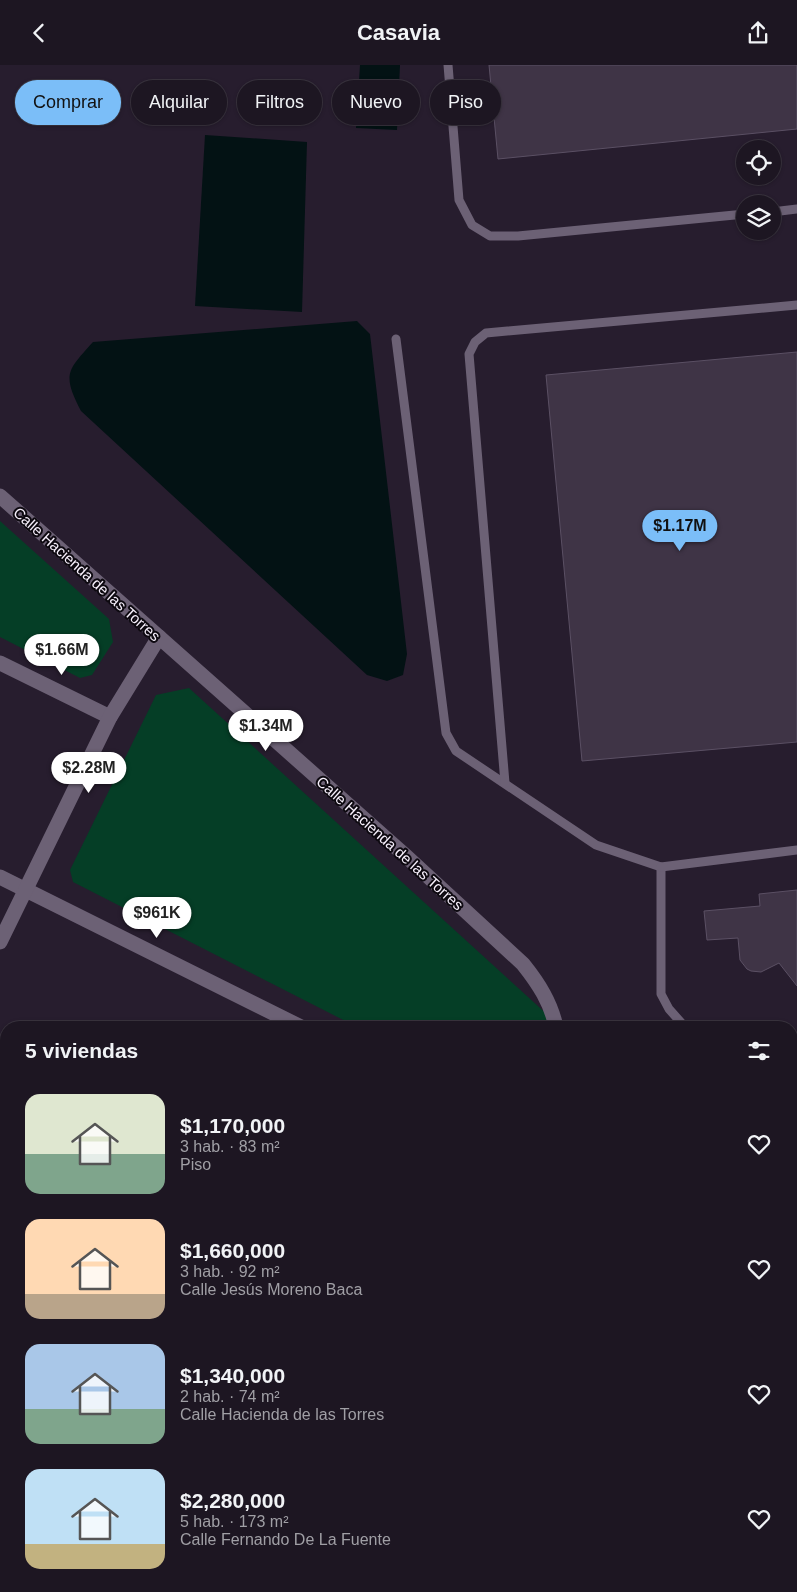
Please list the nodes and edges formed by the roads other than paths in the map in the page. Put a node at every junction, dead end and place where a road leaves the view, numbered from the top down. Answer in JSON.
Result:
{"nodes":[{"id":1,"x":448,"y":65,"type":"edge"},
{"id":2,"x":797,"y":209,"type":"edge"},
{"id":3,"x":781,"y":210,"type":"edge"},
{"id":4,"x":736,"y":215,"type":"edge"},
{"id":5,"x":797,"y":305,"type":"edge"},
{"id":6,"x":396,"y":339,"type":"dead end"},
{"id":7,"x":0,"y":496,"type":"edge"},
{"id":8,"x":159,"y":637,"type":"junction"},
{"id":9,"x":0,"y":663,"type":"edge"},
{"id":10,"x":110,"y":717,"type":"junction"},
{"id":11,"x":505,"y":783,"type":"junction"},
{"id":12,"x":797,"y":850,"type":"edge"},
{"id":13,"x":661,"y":867,"type":"junction"},
{"id":14,"x":0,"y":877,"type":"edge"},
{"id":15,"x":26,"y":890,"type":"junction"},
{"id":16,"x":0,"y":942,"type":"edge"},
{"id":17,"x":289,"y":1021,"type":"edge"},
{"id":18,"x":554,"y":1021,"type":"edge"},
{"id":19,"x":679,"y":1021,"type":"edge"}],
"edges":[{"from":1,"to":4,"type":"lane"},
{"from":2,"to":3,"type":"lane"},
{"from":5,"to":11,"type":"lane"},
{"from":6,"to":11,"type":"lane"},
{"from":7,"to":8,"type":"street","name":"Calle Hacienda de las Torres"},
{"from":8,"to":10,"type":"street"},
{"from":8,"to":18,"type":"street","name":"Calle Hacienda de las Torres"},
{"from":9,"to":10,"type":"street"},
{"from":10,"to":15,"type":"street"},
{"from":11,"to":13,"type":"lane"},
{"from":12,"to":13,"type":"lane"},
{"from":13,"to":19,"type":"lane"},
{"from":14,"to":15,"type":"street"},
{"from":15,"to":16,"type":"street"},
{"from":15,"to":17,"type":"street"}]}
